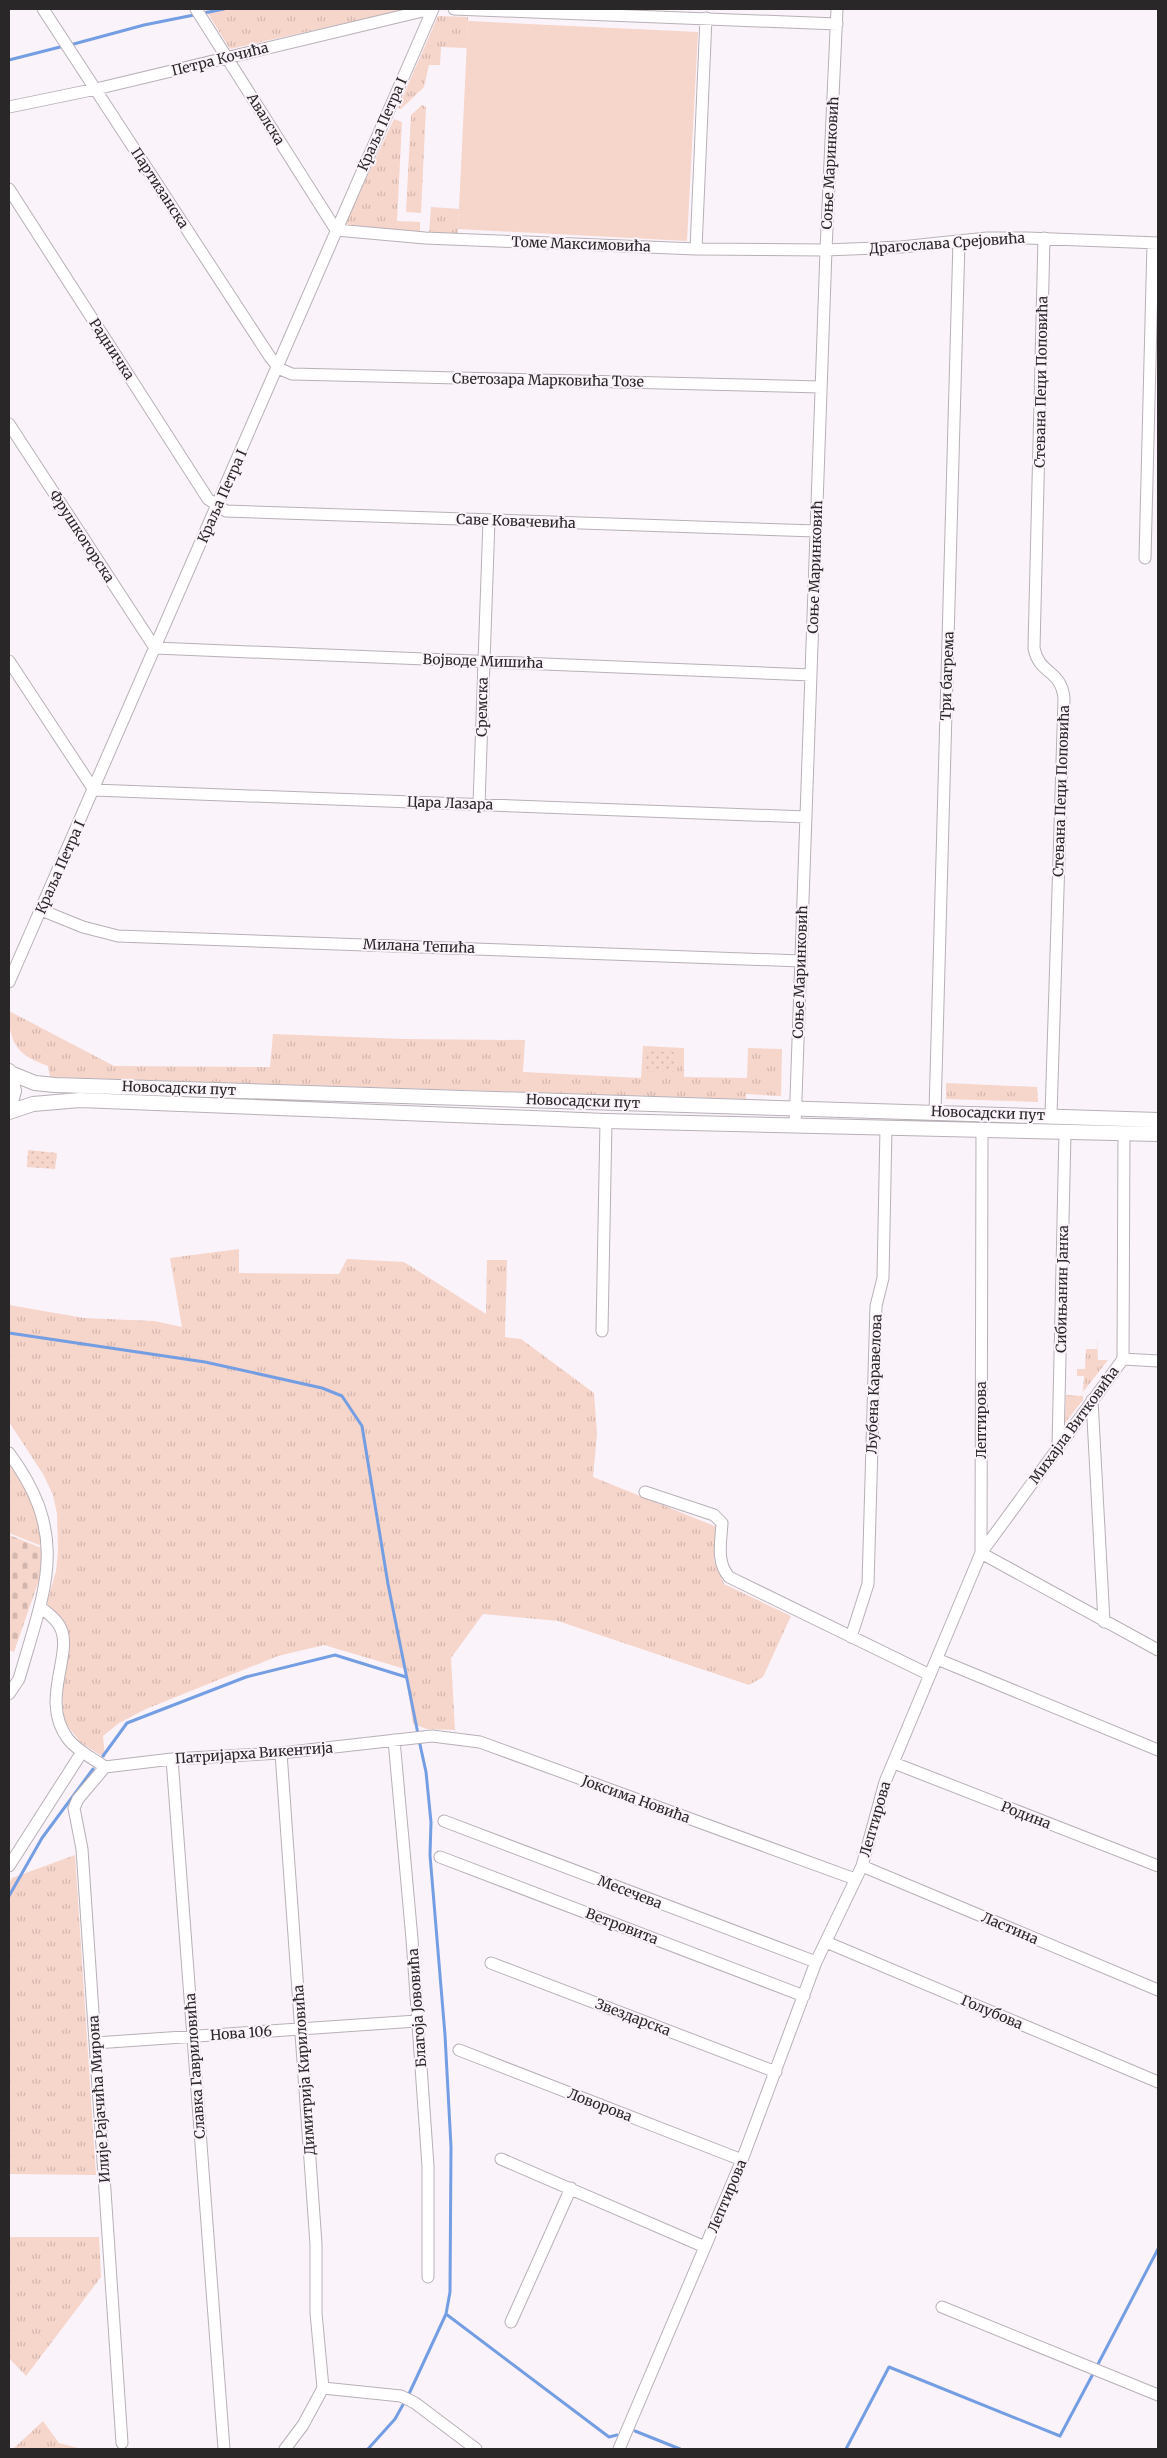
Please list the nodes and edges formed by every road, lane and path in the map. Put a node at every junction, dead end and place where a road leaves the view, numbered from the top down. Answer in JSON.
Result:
{"nodes":[{"id":1,"x":43,"y":9,"type":"edge"},
{"id":2,"x":432,"y":9,"type":"edge"},
{"id":3,"x":454,"y":9,"type":"edge"},
{"id":4,"x":837,"y":9,"type":"edge"},
{"id":5,"x":198,"y":12,"type":"edge"},
{"id":6,"x":706,"y":18,"type":"junction"},
{"id":7,"x":836,"y":24,"type":"junction"},
{"id":8,"x":226,"y":56,"type":"junction"},
{"id":9,"x":96,"y":89,"type":"junction"},
{"id":10,"x":9,"y":107,"type":"edge"},
{"id":11,"x":9,"y":188,"type":"edge"},
{"id":12,"x":336,"y":230,"type":"junction"},
{"id":13,"x":1044,"y":238,"type":"junction"},
{"id":14,"x":959,"y":241,"type":"junction"},
{"id":15,"x":1156,"y":243,"type":"edge"},
{"id":16,"x":696,"y":249,"type":"junction"},
{"id":17,"x":826,"y":250,"type":"junction"},
{"id":18,"x":278,"y":367,"type":"junction"},
{"id":19,"x":821,"y":387,"type":"junction"},
{"id":20,"x":9,"y":424,"type":"edge"},
{"id":21,"x":217,"y":507,"type":"junction"},
{"id":22,"x":488,"y":520,"type":"junction"},
{"id":23,"x":816,"y":531,"type":"junction"},
{"id":24,"x":1145,"y":558,"type":"dead end"},
{"id":25,"x":155,"y":648,"type":"junction"},
{"id":26,"x":9,"y":661,"type":"edge"},
{"id":27,"x":483,"y":662,"type":"junction"},
{"id":28,"x":811,"y":675,"type":"junction"},
{"id":29,"x":94,"y":790,"type":"junction"},
{"id":30,"x":479,"y":804,"type":"junction"},
{"id":31,"x":806,"y":817,"type":"junction"},
{"id":32,"x":41,"y":910,"type":"junction"},
{"id":33,"x":801,"y":961,"type":"junction"},
{"id":34,"x":9,"y":982,"type":"edge"},
{"id":35,"x":10,"y":1072,"type":"edge"},
{"id":36,"x":795,"y":1107,"type":"junction"},
{"id":37,"x":9,"y":1110,"type":"edge"},
{"id":38,"x":935,"y":1112,"type":"junction"},
{"id":39,"x":1051,"y":1115,"type":"junction"},
{"id":40,"x":1158,"y":1120,"type":"edge"},
{"id":41,"x":606,"y":1121,"type":"junction"},
{"id":42,"x":795,"y":1126,"type":"junction"},
{"id":43,"x":886,"y":1128,"type":"junction"},
{"id":44,"x":982,"y":1130,"type":"junction"},
{"id":45,"x":1065,"y":1132,"type":"junction"},
{"id":46,"x":1124,"y":1133,"type":"junction"},
{"id":47,"x":1158,"y":1134,"type":"edge"},
{"id":48,"x":602,"y":1330,"type":"dead end"},
{"id":49,"x":1123,"y":1359,"type":"junction"},
{"id":50,"x":1158,"y":1361,"type":"edge"},
{"id":51,"x":1092,"y":1400,"type":"junction"},
{"id":52,"x":1058,"y":1446,"type":"junction"},
{"id":53,"x":9,"y":1453,"type":"edge"},
{"id":54,"x":645,"y":1492,"type":"dead end"},
{"id":55,"x":981,"y":1553,"type":"junction"},
{"id":56,"x":40,"y":1607,"type":"junction"},
{"id":57,"x":1104,"y":1622,"type":"junction"},
{"id":58,"x":851,"y":1637,"type":"junction"},
{"id":59,"x":1158,"y":1650,"type":"edge"},
{"id":60,"x":937,"y":1659,"type":"junction"},
{"id":61,"x":930,"y":1675,"type":"junction"},
{"id":62,"x":9,"y":1694,"type":"edge"},
{"id":63,"x":419,"y":1737,"type":"joint"},
{"id":64,"x":394,"y":1740,"type":"junction"},
{"id":65,"x":1158,"y":1750,"type":"edge"},
{"id":66,"x":82,"y":1752,"type":"junction"},
{"id":67,"x":281,"y":1753,"type":"junction"},
{"id":68,"x":172,"y":1759,"type":"junction"},
{"id":69,"x":100,"y":1763,"type":"junction"},
{"id":70,"x":894,"y":1763,"type":"junction"},
{"id":71,"x":444,"y":1821,"type":"dead end"},
{"id":72,"x":440,"y":1857,"type":"dead end"},
{"id":73,"x":9,"y":1866,"type":"edge"},
{"id":74,"x":862,"y":1866,"type":"junction"},
{"id":75,"x":1158,"y":1866,"type":"edge"},
{"id":76,"x":855,"y":1880,"type":"junction"},
{"id":77,"x":826,"y":1942,"type":"junction"},
{"id":78,"x":816,"y":1962,"type":"junction"},
{"id":79,"x":491,"y":1963,"type":"dead end"},
{"id":80,"x":1158,"y":1990,"type":"edge"},
{"id":81,"x":804,"y":1996,"type":"junction"},
{"id":82,"x":417,"y":2020,"type":"junction"},
{"id":83,"x":301,"y":2028,"type":"junction"},
{"id":84,"x":193,"y":2036,"type":"junction"},
{"id":85,"x":96,"y":2043,"type":"junction"},
{"id":86,"x":459,"y":2050,"type":"dead end"},
{"id":87,"x":776,"y":2072,"type":"junction"},
{"id":88,"x":1158,"y":2082,"type":"edge"},
{"id":89,"x":501,"y":2159,"type":"dead end"},
{"id":90,"x":742,"y":2160,"type":"junction"},
{"id":91,"x":570,"y":2188,"type":"junction"},
{"id":92,"x":705,"y":2247,"type":"junction"},
{"id":93,"x":428,"y":2277,"type":"dead end"},
{"id":94,"x":942,"y":2307,"type":"dead end"},
{"id":95,"x":512,"y":2322,"type":"dead end"},
{"id":96,"x":323,"y":2388,"type":"junction"},
{"id":97,"x":1158,"y":2395,"type":"edge"},
{"id":98,"x":122,"y":2443,"type":"dead end"},
{"id":99,"x":224,"y":2449,"type":"edge"},
{"id":100,"x":285,"y":2449,"type":"edge"},
{"id":101,"x":476,"y":2449,"type":"edge"},
{"id":102,"x":619,"y":2449,"type":"edge"}],
"edges":[{"from":1,"to":9,"type":"street","name":"Партизанска"},
{"from":2,"to":8,"type":"street","name":"Петра Кочића"},
{"from":2,"to":12,"type":"street","name":"Краља Петра I"},
{"from":3,"to":6,"type":"street"},
{"from":4,"to":7,"type":"street","name":"Соње Маринковић"},
{"from":5,"to":8,"type":"street","name":"Авалска"},
{"from":6,"to":7,"type":"street"},
{"from":6,"to":16,"type":"street"},
{"from":7,"to":17,"type":"street","name":"Соње Маринковић"},
{"from":8,"to":9,"type":"street","name":"Петра Кочића"},
{"from":8,"to":12,"type":"street","name":"Авалска"},
{"from":9,"to":10,"type":"street","name":"Петра Кочића"},
{"from":9,"to":18,"type":"street","name":"Партизанска"},
{"from":11,"to":21,"type":"street","name":"Радничка"},
{"from":12,"to":16,"type":"street","name":"Томе Максимовића"},
{"from":12,"to":18,"type":"street","name":"Краља Петра I"},
{"from":13,"to":14,"type":"street","name":"Драгослава Срејовића"},
{"from":13,"to":15,"type":"street","name":"Драгослава Срејовића"},
{"from":13,"to":39,"type":"street","name":"Стевана Пеци Поповића"},
{"from":14,"to":17,"type":"street","name":"Драгослава Срејовића"},
{"from":14,"to":38,"type":"street","name":"Три багрема"},
{"from":15,"to":24,"type":"street"},
{"from":16,"to":17,"type":"street","name":"Томе Максимовића"},
{"from":17,"to":19,"type":"street","name":"Соње Маринковић"},
{"from":18,"to":19,"type":"street","name":"Светозара Марковића Тозе"},
{"from":18,"to":21,"type":"street","name":"Краља Петра I"},
{"from":19,"to":23,"type":"street","name":"Соње Маринковић"},
{"from":20,"to":25,"type":"street","name":"Фрушкогорска"},
{"from":21,"to":22,"type":"street","name":"Саве Ковачевића"},
{"from":21,"to":25,"type":"street","name":"Краља Петра I"},
{"from":22,"to":23,"type":"street","name":"Саве Ковачевића"},
{"from":22,"to":27,"type":"street","name":"Сремска"},
{"from":23,"to":28,"type":"street","name":"Соње Маринковић"},
{"from":25,"to":27,"type":"street","name":"Војводе Мишића"},
{"from":25,"to":29,"type":"street","name":"Краља Петра I"},
{"from":26,"to":29,"type":"street"},
{"from":27,"to":28,"type":"street","name":"Војводе Мишића"},
{"from":27,"to":30,"type":"street","name":"Сремска"},
{"from":28,"to":31,"type":"street","name":"Соње Маринковић"},
{"from":29,"to":30,"type":"street","name":"Цара Лазара"},
{"from":29,"to":32,"type":"street","name":"Краља Петра I"},
{"from":30,"to":31,"type":"street","name":"Цара Лазара"},
{"from":31,"to":33,"type":"street","name":"Соње Маринковић"},
{"from":32,"to":33,"type":"street","name":"Милана Тепића"},
{"from":32,"to":34,"type":"street","name":"Краља Петра I"},
{"from":33,"to":36,"type":"street","name":"Соње Маринковић"},
{"from":35,"to":36,"type":"main road","name":"Новосадски пут"},
{"from":35,"to":37,"type":"main road"},
{"from":36,"to":38,"type":"main road","name":"Новосадски пут"},
{"from":36,"to":42,"type":"street","name":"Соње Маринковић"},
{"from":37,"to":41,"type":"main road","name":"Новосадски пут"},
{"from":38,"to":39,"type":"main road","name":"Новосадски пут"},
{"from":39,"to":40,"type":"main road","name":"Новосадски пут"},
{"from":41,"to":42,"type":"main road","name":"Новосадски пут"},
{"from":41,"to":48,"type":"street","name":"Новосадски пут"},
{"from":42,"to":43,"type":"main road","name":"Новосадски пут"},
{"from":43,"to":44,"type":"main road","name":"Новосадски пут"},
{"from":43,"to":58,"type":"street","name":"Љубена Каравелова"},
{"from":44,"to":45,"type":"main road","name":"Новосадски пут"},
{"from":44,"to":55,"type":"street","name":"Лептирова"},
{"from":45,"to":46,"type":"main road","name":"Новосадски пут"},
{"from":45,"to":52,"type":"street","name":"Сибињанин Јанка"},
{"from":46,"to":47,"type":"main road","name":"Новосадски пут"},
{"from":46,"to":49,"type":"street","name":"Михајла Витковића"},
{"from":49,"to":50,"type":"street"},
{"from":49,"to":51,"type":"street","name":"Михајла Витковића"},
{"from":51,"to":52,"type":"street","name":"Михајла Витковића"},
{"from":51,"to":57,"type":"street"},
{"from":52,"to":55,"type":"street","name":"Михајла Витковића"},
{"from":53,"to":56,"type":"street"},
{"from":54,"to":58,"type":"street"},
{"from":55,"to":57,"type":"street"},
{"from":55,"to":60,"type":"street","name":"Лептирова"},
{"from":56,"to":62,"type":"street"},
{"from":56,"to":66,"type":"street"},
{"from":57,"to":59,"type":"street"},
{"from":58,"to":61,"type":"street"},
{"from":60,"to":61,"type":"street","name":"Лептирова"},
{"from":60,"to":65,"type":"street"},
{"from":61,"to":70,"type":"street","name":"Лептирова"},
{"from":63,"to":64,"type":"street","name":"Патријарха Викентија"},
{"from":63,"to":76,"type":"street","name":"Јоксима Новића"},
{"from":64,"to":67,"type":"street","name":"Патријарха Викентија"},
{"from":64,"to":82,"type":"street","name":"Благоја Јововића"},
{"from":66,"to":69,"type":"street"},
{"from":66,"to":73,"type":"street"},
{"from":67,"to":68,"type":"street","name":"Патријарха Викентија"},
{"from":67,"to":83,"type":"street","name":"Димитрија Кириловића"},
{"from":68,"to":69,"type":"street","name":"Патријарха Викентија"},
{"from":68,"to":84,"type":"street","name":"Славка Гавриловића"},
{"from":69,"to":85,"type":"street","name":"Илије Рајачића Мирона"},
{"from":70,"to":74,"type":"street","name":"Лептирова"},
{"from":70,"to":75,"type":"street","name":"Родина"},
{"from":71,"to":78,"type":"street","name":"Месечева"},
{"from":72,"to":81,"type":"street","name":"Ветровита"},
{"from":74,"to":76,"type":"street","name":"Лептирова"},
{"from":74,"to":80,"type":"street","name":"Ластина"},
{"from":76,"to":77,"type":"street","name":"Лептирова"},
{"from":77,"to":78,"type":"street","name":"Лептирова"},
{"from":77,"to":88,"type":"street","name":"Голубова"},
{"from":78,"to":81,"type":"street","name":"Лептирова"},
{"from":79,"to":87,"type":"street","name":"Звездарска"},
{"from":81,"to":87,"type":"street","name":"Лептирова"},
{"from":82,"to":83,"type":"street","name":"Нова 106"},
{"from":82,"to":93,"type":"street","name":"Благоја Јововића"},
{"from":83,"to":84,"type":"street","name":"Нова 106"},
{"from":83,"to":96,"type":"street","name":"Димитрија Кириловића"},
{"from":84,"to":85,"type":"street","name":"Нова 106"},
{"from":84,"to":99,"type":"street","name":"Славка Гавриловића"},
{"from":85,"to":98,"type":"street","name":"Илије Рајачића Мирона"},
{"from":86,"to":90,"type":"street","name":"Ловорова"},
{"from":87,"to":90,"type":"street","name":"Лептирова"},
{"from":89,"to":91,"type":"street"},
{"from":90,"to":92,"type":"street","name":"Лептирова"},
{"from":91,"to":92,"type":"street"},
{"from":91,"to":95,"type":"street"},
{"from":92,"to":102,"type":"street","name":"Лептирова"},
{"from":94,"to":97,"type":"street"},
{"from":96,"to":100,"type":"street"},
{"from":96,"to":101,"type":"street"}]}
